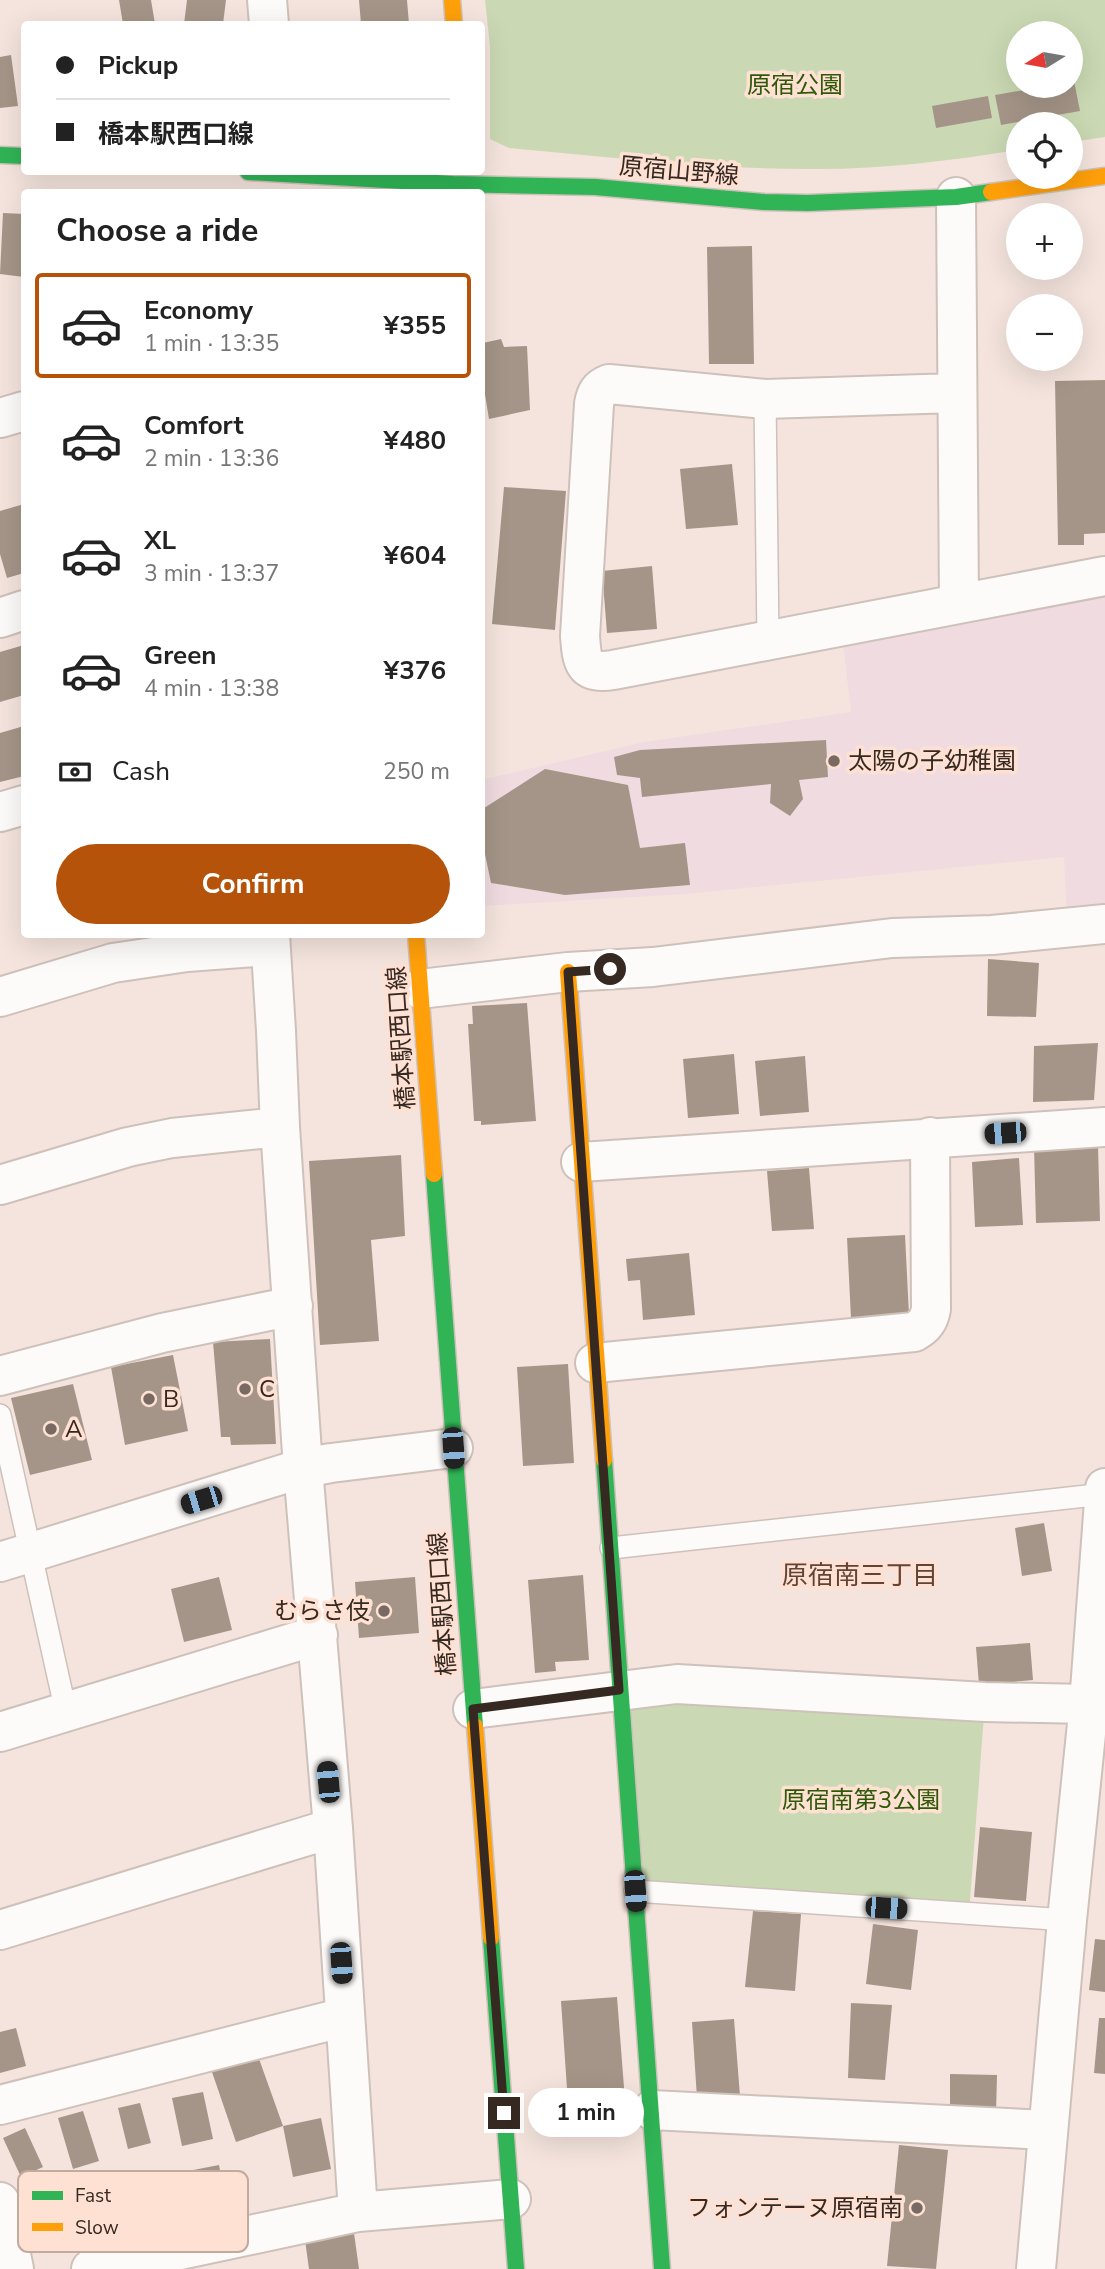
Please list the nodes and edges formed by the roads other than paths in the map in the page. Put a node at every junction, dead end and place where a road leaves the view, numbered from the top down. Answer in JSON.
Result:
{"nodes":[{"id":1,"x":267,"y":0,"type":"edge"},
{"id":2,"x":452,"y":0,"type":"edge"},
{"id":3,"x":269,"y":21,"type":"edge"},
{"id":4,"x":454,"y":21,"type":"edge"},
{"id":5,"x":0,"y":155,"type":"edge"},
{"id":6,"x":21,"y":156,"type":"edge"},
{"id":7,"x":316,"y":175,"type":"edge"},
{"id":8,"x":1105,"y":176,"type":"edge"},
{"id":9,"x":453,"y":183,"type":"edge"},
{"id":10,"x":956,"y":197,"type":"junction"},
{"id":11,"x":956,"y":393,"type":"junction"},
{"id":12,"x":765,"y":399,"type":"junction"},
{"id":13,"x":21,"y":412,"type":"edge"},
{"id":14,"x":0,"y":418,"type":"edge"},
{"id":15,"x":1105,"y":576,"type":"edge"},
{"id":16,"x":959,"y":603,"type":"junction"},
{"id":17,"x":21,"y":611,"type":"edge"},
{"id":18,"x":0,"y":618,"type":"edge"},
{"id":19,"x":768,"y":640,"type":"junction"},
{"id":20,"x":21,"y":806,"type":"edge"},
{"id":21,"x":0,"y":812,"type":"edge"},
{"id":22,"x":1105,"y":924,"type":"edge"},
{"id":23,"x":416,"y":938,"type":"edge"},
{"id":24,"x":270,"y":940,"type":"edge"},
{"id":25,"x":568,"y":972,"type":"junction"},
{"id":26,"x":420,"y":989,"type":"junction"},
{"id":27,"x":0,"y":997,"type":"edge"},
{"id":28,"x":280,"y":1127,"type":"junction"},
{"id":29,"x":1105,"y":1127,"type":"edge"},
{"id":30,"x":930,"y":1137,"type":"junction"},
{"id":31,"x":581,"y":1161,"type":"junction"},
{"id":32,"x":0,"y":1185,"type":"edge"},
{"id":33,"x":293,"y":1306,"type":"junction"},
{"id":34,"x":595,"y":1363,"type":"junction"},
{"id":35,"x":0,"y":1376,"type":"edge"},
{"id":36,"x":0,"y":1415,"type":"edge"},
{"id":37,"x":453,"y":1448,"type":"junction"},
{"id":38,"x":303,"y":1468,"type":"junction"},
{"id":39,"x":1105,"y":1488,"type":"edge"},
{"id":40,"x":1104,"y":1494,"type":"edge"},
{"id":41,"x":611,"y":1548,"type":"junction"},
{"id":42,"x":16,"y":1556,"type":"edge"},
{"id":43,"x":318,"y":1635,"type":"junction"},
{"id":44,"x":619,"y":1690,"type":"junction"},
{"id":45,"x":1089,"y":1704,"type":"junction"},
{"id":46,"x":473,"y":1709,"type":"junction"},
{"id":47,"x":66,"y":1712,"type":"junction"},
{"id":48,"x":0,"y":1732,"type":"edge"},
{"id":49,"x":333,"y":1828,"type":"junction"},
{"id":50,"x":635,"y":1891,"type":"junction"},
{"id":51,"x":1067,"y":1920,"type":"junction"},
{"id":52,"x":0,"y":1930,"type":"edge"},
{"id":53,"x":345,"y":2017,"type":"junction"},
{"id":54,"x":0,"y":2105,"type":"edge"},
{"id":55,"x":652,"y":2110,"type":"junction"},
{"id":56,"x":1047,"y":2130,"type":"junction"},
{"id":57,"x":511,"y":2199,"type":"junction"},
{"id":58,"x":0,"y":2202,"type":"edge"},
{"id":59,"x":358,"y":2211,"type":"junction"},
{"id":60,"x":248,"y":2235,"type":"edge"},
{"id":61,"x":169,"y":2252,"type":"edge"},
{"id":62,"x":14,"y":2269,"type":"edge"},
{"id":63,"x":91,"y":2269,"type":"edge"},
{"id":64,"x":516,"y":2269,"type":"edge"},
{"id":65,"x":662,"y":2269,"type":"edge"},
{"id":66,"x":1036,"y":2269,"type":"edge"}],
"edges":[{"from":1,"to":3,"type":"street"},
{"from":2,"to":4,"type":"street"},
{"from":5,"to":6,"type":"street"},
{"from":7,"to":9,"type":"street","name":"原宿山野線"},
{"from":8,"to":10,"type":"street","name":"原宿山野線"},
{"from":9,"to":10,"type":"street","name":"原宿山野線"},
{"from":10,"to":11,"type":"street"},
{"from":11,"to":12,"type":"street"},
{"from":11,"to":16,"type":"street"},
{"from":12,"to":19,"type":"lane"},
{"from":12,"to":19,"type":"street"},
{"from":13,"to":14,"type":"street"},
{"from":15,"to":16,"type":"street"},
{"from":16,"to":19,"type":"street"},
{"from":17,"to":18,"type":"street"},
{"from":20,"to":21,"type":"street"},
{"from":22,"to":25,"type":"street"},
{"from":23,"to":26,"type":"street","name":"橋本駅西口線"},
{"from":24,"to":27,"type":"street"},
{"from":24,"to":28,"type":"street"},
{"from":25,"to":26,"type":"street"},
{"from":25,"to":31,"type":"street"},
{"from":26,"to":37,"type":"street","name":"橋本駅西口線"},
{"from":28,"to":32,"type":"street"},
{"from":28,"to":33,"type":"street"},
{"from":29,"to":30,"type":"street"},
{"from":30,"to":31,"type":"street"},
{"from":30,"to":34,"type":"street"},
{"from":31,"to":34,"type":"street"},
{"from":33,"to":35,"type":"street"},
{"from":33,"to":38,"type":"street"},
{"from":34,"to":41,"type":"street"},
{"from":36,"to":42,"type":"lane"},
{"from":37,"to":38,"type":"street"},
{"from":37,"to":46,"type":"street","name":"橋本駅西口線"},
{"from":38,"to":42,"type":"street"},
{"from":38,"to":43,"type":"street"},
{"from":39,"to":40,"type":"street"},
{"from":40,"to":41,"type":"lane"},
{"from":40,"to":45,"type":"street"},
{"from":41,"to":44,"type":"street"},
{"from":42,"to":47,"type":"lane"},
{"from":43,"to":47,"type":"street"},
{"from":43,"to":49,"type":"street"},
{"from":44,"to":45,"type":"street"},
{"from":44,"to":46,"type":"street"},
{"from":44,"to":50,"type":"street"},
{"from":45,"to":51,"type":"street"},
{"from":46,"to":57,"type":"street","name":"橋本駅西口線"},
{"from":47,"to":48,"type":"street"},
{"from":49,"to":52,"type":"street"},
{"from":49,"to":53,"type":"street"},
{"from":50,"to":51,"type":"lane"},
{"from":50,"to":55,"type":"street"},
{"from":51,"to":56,"type":"street"},
{"from":53,"to":54,"type":"street"},
{"from":53,"to":59,"type":"street"},
{"from":55,"to":56,"type":"street"},
{"from":55,"to":65,"type":"street"},
{"from":56,"to":66,"type":"street"},
{"from":57,"to":59,"type":"street"},
{"from":57,"to":64,"type":"street","name":"橋本駅西口線"},
{"from":58,"to":62,"type":"street"},
{"from":59,"to":60,"type":"street"},
{"from":61,"to":63,"type":"street"}]}
